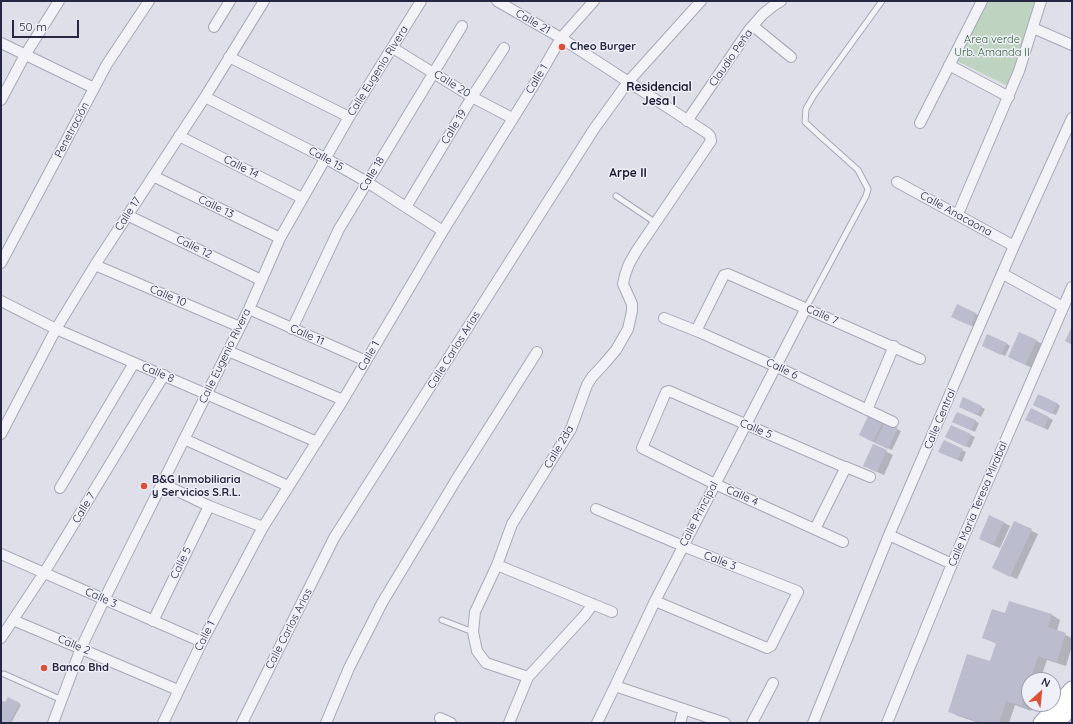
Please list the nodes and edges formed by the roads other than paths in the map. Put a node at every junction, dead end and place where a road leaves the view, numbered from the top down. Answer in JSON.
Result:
{"nodes":[{"id":1,"x":59,"y":1,"type":"edge"},
{"id":2,"x":148,"y":1,"type":"edge"},
{"id":3,"x":230,"y":1,"type":"edge"},
{"id":4,"x":264,"y":1,"type":"edge"},
{"id":5,"x":421,"y":1,"type":"edge"},
{"id":6,"x":497,"y":1,"type":"edge"},
{"id":7,"x":701,"y":1,"type":"edge"},
{"id":8,"x":781,"y":1,"type":"edge"},
{"id":9,"x":882,"y":1,"type":"edge"},
{"id":10,"x":982,"y":1,"type":"edge"},
{"id":11,"x":1041,"y":1,"type":"edge"},
{"id":12,"x":591,"y":2,"type":"edge"},
{"id":13,"x":462,"y":26,"type":"dead end"},
{"id":14,"x":753,"y":26,"type":"junction"},
{"id":15,"x":214,"y":27,"type":"dead end"},
{"id":16,"x":1032,"y":28,"type":"junction"},
{"id":17,"x":561,"y":38,"type":"junction"},
{"id":18,"x":1,"y":43,"type":"edge"},
{"id":19,"x":1072,"y":45,"type":"edge"},
{"id":20,"x":393,"y":48,"type":"junction"},
{"id":21,"x":504,"y":48,"type":"dead end"},
{"id":22,"x":25,"y":55,"type":"junction"},
{"id":23,"x":229,"y":57,"type":"junction"},
{"id":24,"x":791,"y":57,"type":"dead end"},
{"id":25,"x":949,"y":65,"type":"junction"},
{"id":26,"x":434,"y":73,"type":"junction"},
{"id":27,"x":628,"y":82,"type":"junction"},
{"id":28,"x":94,"y":88,"type":"junction"},
{"id":29,"x":1009,"y":96,"type":"junction"},
{"id":30,"x":205,"y":97,"type":"junction"},
{"id":31,"x":472,"y":97,"type":"junction"},
{"id":32,"x":1,"y":100,"type":"edge"},
{"id":33,"x":349,"y":117,"type":"junction"},
{"id":34,"x":512,"y":118,"type":"junction"},
{"id":35,"x":1072,"y":118,"type":"edge"},
{"id":36,"x":687,"y":121,"type":"junction"},
{"id":37,"x":920,"y":123,"type":"dead end"},
{"id":38,"x":180,"y":136,"type":"junction"},
{"id":39,"x":710,"y":136,"type":"joint"},
{"id":40,"x":326,"y":158,"type":"junction"},
{"id":41,"x":153,"y":176,"type":"junction"},
{"id":42,"x":367,"y":182,"type":"junction"},
{"id":43,"x":897,"y":182,"type":"dead end"},
{"id":44,"x":616,"y":196,"type":"dead end"},
{"id":45,"x":302,"y":198,"type":"junction"},
{"id":46,"x":406,"y":207,"type":"junction"},
{"id":47,"x":958,"y":214,"type":"junction"},
{"id":48,"x":127,"y":215,"type":"junction"},
{"id":49,"x":656,"y":223,"type":"junction"},
{"id":50,"x":443,"y":231,"type":"junction"},
{"id":51,"x":280,"y":238,"type":"junction"},
{"id":52,"x":1014,"y":246,"type":"junction"},
{"id":53,"x":1,"y":263,"type":"edge"},
{"id":54,"x":95,"y":265,"type":"junction"},
{"id":55,"x":1003,"y":274,"type":"junction"},
{"id":56,"x":261,"y":280,"type":"junction"},
{"id":57,"x":1072,"y":287,"type":"edge"},
{"id":58,"x":1,"y":301,"type":"edge"},
{"id":59,"x":1063,"y":307,"type":"junction"},
{"id":60,"x":806,"y":308,"type":"junction"},
{"id":61,"x":249,"y":309,"type":"junction"},
{"id":62,"x":664,"y":318,"type":"dead end"},
{"id":63,"x":240,"y":326,"type":"junction"},
{"id":64,"x":56,"y":329,"type":"junction"},
{"id":65,"x":292,"y":329,"type":"junction"},
{"id":66,"x":698,"y":331,"type":"junction"},
{"id":67,"x":894,"y":346,"type":"junction"},
{"id":68,"x":228,"y":351,"type":"junction"},
{"id":69,"x":537,"y":352,"type":"dead end"},
{"id":70,"x":920,"y":359,"type":"dead end"},
{"id":71,"x":366,"y":361,"type":"junction"},
{"id":72,"x":134,"y":363,"type":"junction"},
{"id":73,"x":776,"y":366,"type":"junction"},
{"id":74,"x":164,"y":375,"type":"junction"},
{"id":75,"x":207,"y":393,"type":"junction"},
{"id":76,"x":343,"y":400,"type":"junction"},
{"id":77,"x":867,"y":410,"type":"junction"},
{"id":78,"x":893,"y":422,"type":"dead end"},
{"id":79,"x":745,"y":425,"type":"junction"},
{"id":80,"x":1,"y":434,"type":"edge"},
{"id":81,"x":184,"y":439,"type":"junction"},
{"id":82,"x":317,"y":442,"type":"junction"},
{"id":83,"x":643,"y":449,"type":"joint"},
{"id":84,"x":843,"y":468,"type":"junction"},
{"id":85,"x":870,"y":477,"type":"dead end"},
{"id":86,"x":163,"y":484,"type":"junction"},
{"id":87,"x":715,"y":484,"type":"junction"},
{"id":88,"x":288,"y":486,"type":"junction"},
{"id":89,"x":60,"y":488,"type":"dead end"},
{"id":90,"x":209,"y":506,"type":"junction"},
{"id":91,"x":596,"y":509,"type":"dead end"},
{"id":92,"x":263,"y":528,"type":"junction"},
{"id":93,"x":815,"y":528,"type":"junction"},
{"id":94,"x":889,"y":535,"type":"junction"},
{"id":95,"x":843,"y":542,"type":"dead end"},
{"id":96,"x":683,"y":546,"type":"junction"},
{"id":97,"x":1,"y":554,"type":"edge"},
{"id":98,"x":952,"y":564,"type":"junction"},
{"id":99,"x":497,"y":566,"type":"junction"},
{"id":100,"x":44,"y":573,"type":"junction"},
{"id":101,"x":104,"y":600,"type":"junction"},
{"id":102,"x":655,"y":601,"type":"junction"},
{"id":103,"x":593,"y":604,"type":"junction"},
{"id":104,"x":612,"y":612,"type":"dead end"},
{"id":105,"x":14,"y":620,"type":"junction"},
{"id":106,"x":442,"y":620,"type":"dead end"},
{"id":107,"x":153,"y":621,"type":"junction"},
{"id":108,"x":473,"y":632,"type":"junction"},
{"id":109,"x":1,"y":638,"type":"edge"},
{"id":110,"x":202,"y":642,"type":"junction"},
{"id":111,"x":81,"y":648,"type":"junction"},
{"id":112,"x":4,"y":674,"type":"dead end"},
{"id":113,"x":528,"y":678,"type":"junction"},
{"id":114,"x":773,"y":683,"type":"dead end"},
{"id":115,"x":615,"y":686,"type":"junction"},
{"id":116,"x":1072,"y":689,"type":"edge"},
{"id":117,"x":178,"y":690,"type":"junction"},
{"id":118,"x":62,"y":700,"type":"junction"},
{"id":119,"x":1070,"y":708,"type":"edge"},
{"id":120,"x":684,"y":709,"type":"junction"},
{"id":121,"x":440,"y":718,"type":"dead end"},
{"id":122,"x":53,"y":723,"type":"edge"},
{"id":123,"x":163,"y":723,"type":"edge"},
{"id":124,"x":242,"y":723,"type":"edge"},
{"id":125,"x":326,"y":723,"type":"edge"},
{"id":126,"x":451,"y":723,"type":"edge"},
{"id":127,"x":509,"y":723,"type":"edge"},
{"id":128,"x":597,"y":723,"type":"edge"},
{"id":129,"x":680,"y":723,"type":"edge"},
{"id":130,"x":725,"y":723,"type":"edge"},
{"id":131,"x":752,"y":723,"type":"edge"},
{"id":132,"x":813,"y":723,"type":"edge"},
{"id":133,"x":886,"y":723,"type":"edge"},
{"id":134,"x":1041,"y":723,"type":"edge"},
{"id":135,"x":1057,"y":723,"type":"edge"}],
"edges":[{"from":1,"to":22,"type":"street"},
{"from":2,"to":28,"type":"street","name":"Penetración"},
{"from":3,"to":15,"type":"street"},
{"from":4,"to":23,"type":"street","name":"Calle 17"},
{"from":5,"to":20,"type":"street","name":"Calle Eugenio Rivera"},
{"from":6,"to":17,"type":"street","name":"Calle 21"},
{"from":7,"to":27,"type":"street","name":"Calle Carlos Arias"},
{"from":8,"to":14,"type":"street","name":"Claudio Peña"},
{"from":9,"to":60,"type":"lane"},
{"from":10,"to":25,"type":"street"},
{"from":11,"to":16,"type":"street"},
{"from":12,"to":17,"type":"street","name":"Calle 1"},
{"from":13,"to":26,"type":"street","name":"Calle 18"},
{"from":14,"to":24,"type":"street"},
{"from":14,"to":36,"type":"street","name":"Claudio Peña"},
{"from":16,"to":19,"type":"street"},
{"from":16,"to":29,"type":"street"},
{"from":17,"to":27,"type":"street","name":"Calle 21"},
{"from":17,"to":34,"type":"street","name":"Calle 1"},
{"from":18,"to":22,"type":"street"},
{"from":20,"to":26,"type":"street","name":"Calle 20"},
{"from":20,"to":33,"type":"street","name":"Calle Eugenio Rivera"},
{"from":21,"to":31,"type":"street","name":"Calle 19"},
{"from":22,"to":28,"type":"street"},
{"from":22,"to":32,"type":"street"},
{"from":23,"to":30,"type":"street","name":"Calle 17"},
{"from":23,"to":33,"type":"street"},
{"from":25,"to":29,"type":"street"},
{"from":25,"to":37,"type":"street"},
{"from":26,"to":31,"type":"street","name":"Calle 20"},
{"from":26,"to":42,"type":"street","name":"Calle 18"},
{"from":27,"to":36,"type":"street","name":"Calle 21"},
{"from":27,"to":124,"type":"street","name":"Calle Carlos Arias"},
{"from":28,"to":53,"type":"street","name":"Penetración"},
{"from":29,"to":47,"type":"street"},
{"from":30,"to":38,"type":"street","name":"Calle 17"},
{"from":30,"to":40,"type":"street","name":"Calle 15"},
{"from":31,"to":34,"type":"street","name":"Calle 20"},
{"from":31,"to":46,"type":"street","name":"Calle 19"},
{"from":33,"to":40,"type":"street","name":"Calle Eugenio Rivera"},
{"from":34,"to":50,"type":"street","name":"Calle 1"},
{"from":35,"to":52,"type":"street","name":"Calle Central"},
{"from":36,"to":39,"type":"street","name":"Calle 21"},
{"from":38,"to":41,"type":"street","name":"Calle 17"},
{"from":38,"to":45,"type":"street","name":"Calle 14"},
{"from":39,"to":49,"type":"street","name":"Calle 2da"},
{"from":40,"to":42,"type":"street","name":"Calle 15"},
{"from":40,"to":45,"type":"street","name":"Calle Eugenio Rivera"},
{"from":41,"to":48,"type":"street","name":"Calle 17"},
{"from":41,"to":51,"type":"street","name":"Calle 13"},
{"from":42,"to":46,"type":"street","name":"Calle 15"},
{"from":42,"to":65,"type":"street","name":"Calle 18"},
{"from":43,"to":47,"type":"street","name":"Calle Anacaona"},
{"from":44,"to":49,"type":"lane"},
{"from":45,"to":51,"type":"street","name":"Calle Eugenio Rivera"},
{"from":46,"to":50,"type":"street","name":"Calle 15"},
{"from":47,"to":52,"type":"street","name":"Calle Anacaona"},
{"from":48,"to":54,"type":"street","name":"Calle 17"},
{"from":48,"to":56,"type":"street","name":"Calle 12"},
{"from":49,"to":99,"type":"street","name":"Calle 2da"},
{"from":50,"to":71,"type":"street","name":"Calle 1"},
{"from":51,"to":56,"type":"street","name":"Calle Eugenio Rivera"},
{"from":52,"to":55,"type":"street","name":"Calle Central"},
{"from":54,"to":63,"type":"street","name":"Calle 10"},
{"from":54,"to":64,"type":"street","name":"Calle 17"},
{"from":55,"to":59,"type":"street"},
{"from":55,"to":94,"type":"street","name":"Calle Central"},
{"from":56,"to":61,"type":"street","name":"Calle Eugenio Rivera"},
{"from":57,"to":59,"type":"street","name":"Calle Maria Teresa Mirabal"},
{"from":58,"to":64,"type":"street","name":"Calle 8"},
{"from":59,"to":98,"type":"street","name":"Calle Maria Teresa Mirabal"},
{"from":60,"to":66,"type":"street","name":"Calle 7"},
{"from":60,"to":67,"type":"street","name":"Calle 7"},
{"from":60,"to":73,"type":"street","name":"Calle Principal"},
{"from":61,"to":63,"type":"street","name":"Calle Eugenio Rivera"},
{"from":61,"to":65,"type":"street","name":"Calle 11"},
{"from":62,"to":66,"type":"street","name":"Calle 6"},
{"from":63,"to":68,"type":"street","name":"Calle Eugenio Rivera"},
{"from":64,"to":72,"type":"street","name":"Calle 8"},
{"from":64,"to":80,"type":"street","name":"Calle 17"},
{"from":65,"to":71,"type":"street","name":"Calle 11"},
{"from":66,"to":73,"type":"street","name":"Calle 6"},
{"from":67,"to":70,"type":"street","name":"Calle 7"},
{"from":67,"to":77,"type":"street"},
{"from":68,"to":75,"type":"street","name":"Calle Eugenio Rivera"},
{"from":68,"to":76,"type":"street"},
{"from":69,"to":125,"type":"street"},
{"from":71,"to":76,"type":"street","name":"Calle 1"},
{"from":72,"to":74,"type":"street","name":"Calle 8"},
{"from":72,"to":89,"type":"street"},
{"from":73,"to":77,"type":"street","name":"Calle 6"},
{"from":73,"to":79,"type":"street","name":"Calle Principal"},
{"from":74,"to":75,"type":"street","name":"Calle 8"},
{"from":74,"to":100,"type":"street","name":"Calle 7"},
{"from":75,"to":81,"type":"street","name":"Calle Eugenio Rivera"},
{"from":75,"to":82,"type":"street","name":"Calle 8"},
{"from":76,"to":82,"type":"street","name":"Calle 1"},
{"from":77,"to":78,"type":"street","name":"Calle 6"},
{"from":79,"to":83,"type":"street","name":"Calle 5"},
{"from":79,"to":84,"type":"street","name":"Calle 5"},
{"from":79,"to":87,"type":"street","name":"Calle Principal"},
{"from":81,"to":86,"type":"street","name":"Calle Eugenio Rivera"},
{"from":81,"to":88,"type":"street"},
{"from":82,"to":88,"type":"street","name":"Calle 1"},
{"from":83,"to":87,"type":"street","name":"Calle 4"},
{"from":84,"to":85,"type":"street","name":"Calle 5"},
{"from":84,"to":93,"type":"street"},
{"from":86,"to":90,"type":"street"},
{"from":86,"to":101,"type":"street","name":"Calle Eugenio Rivera"},
{"from":87,"to":93,"type":"street","name":"Calle 4"},
{"from":87,"to":96,"type":"street","name":"Calle Principal"},
{"from":88,"to":92,"type":"street","name":"Calle 1"},
{"from":90,"to":92,"type":"street"},
{"from":90,"to":107,"type":"street","name":"Calle 5"},
{"from":91,"to":96,"type":"street","name":"Calle 3"},
{"from":92,"to":110,"type":"street","name":"Calle 1"},
{"from":93,"to":95,"type":"street","name":"Calle 4"},
{"from":94,"to":98,"type":"street"},
{"from":94,"to":132,"type":"street","name":"Calle Central"},
{"from":96,"to":102,"type":"street","name":"Calle Principal"},
{"from":96,"to":102,"type":"street","name":"Calle 3"},
{"from":97,"to":100,"type":"street","name":"Calle 3"},
{"from":98,"to":133,"type":"street","name":"Calle Maria Teresa Mirabal"},
{"from":99,"to":103,"type":"street"},
{"from":99,"to":108,"type":"street","name":"Calle 2da"},
{"from":100,"to":101,"type":"street","name":"Calle 3"},
{"from":100,"to":105,"type":"street","name":"Calle 7"},
{"from":101,"to":107,"type":"street","name":"Calle 3"},
{"from":101,"to":111,"type":"street","name":"Calle Eugenio Rivera"},
{"from":102,"to":115,"type":"street","name":"Calle Principal"},
{"from":103,"to":104,"type":"street"},
{"from":103,"to":113,"type":"street"},
{"from":105,"to":109,"type":"street","name":"Calle 7"},
{"from":105,"to":111,"type":"street","name":"Calle 2"},
{"from":106,"to":108,"type":"lane"},
{"from":107,"to":110,"type":"street","name":"Calle 3"},
{"from":108,"to":113,"type":"street","name":"Calle 2da"},
{"from":110,"to":117,"type":"street","name":"Calle 1"},
{"from":111,"to":117,"type":"street","name":"Calle 2"},
{"from":111,"to":118,"type":"street","name":"Calle Eugenio Rivera"},
{"from":112,"to":118,"type":"lane"},
{"from":113,"to":127,"type":"street"},
{"from":114,"to":131,"type":"street"},
{"from":115,"to":120,"type":"street"},
{"from":115,"to":128,"type":"street","name":"Calle Principal"},
{"from":116,"to":134,"type":"main road"},
{"from":117,"to":123,"type":"street","name":"Calle 1"},
{"from":118,"to":122,"type":"street","name":"Calle Eugenio Rivera"},
{"from":119,"to":135,"type":"main road"},
{"from":120,"to":129,"type":"street"},
{"from":120,"to":130,"type":"street"},
{"from":121,"to":126,"type":"street"}]}
